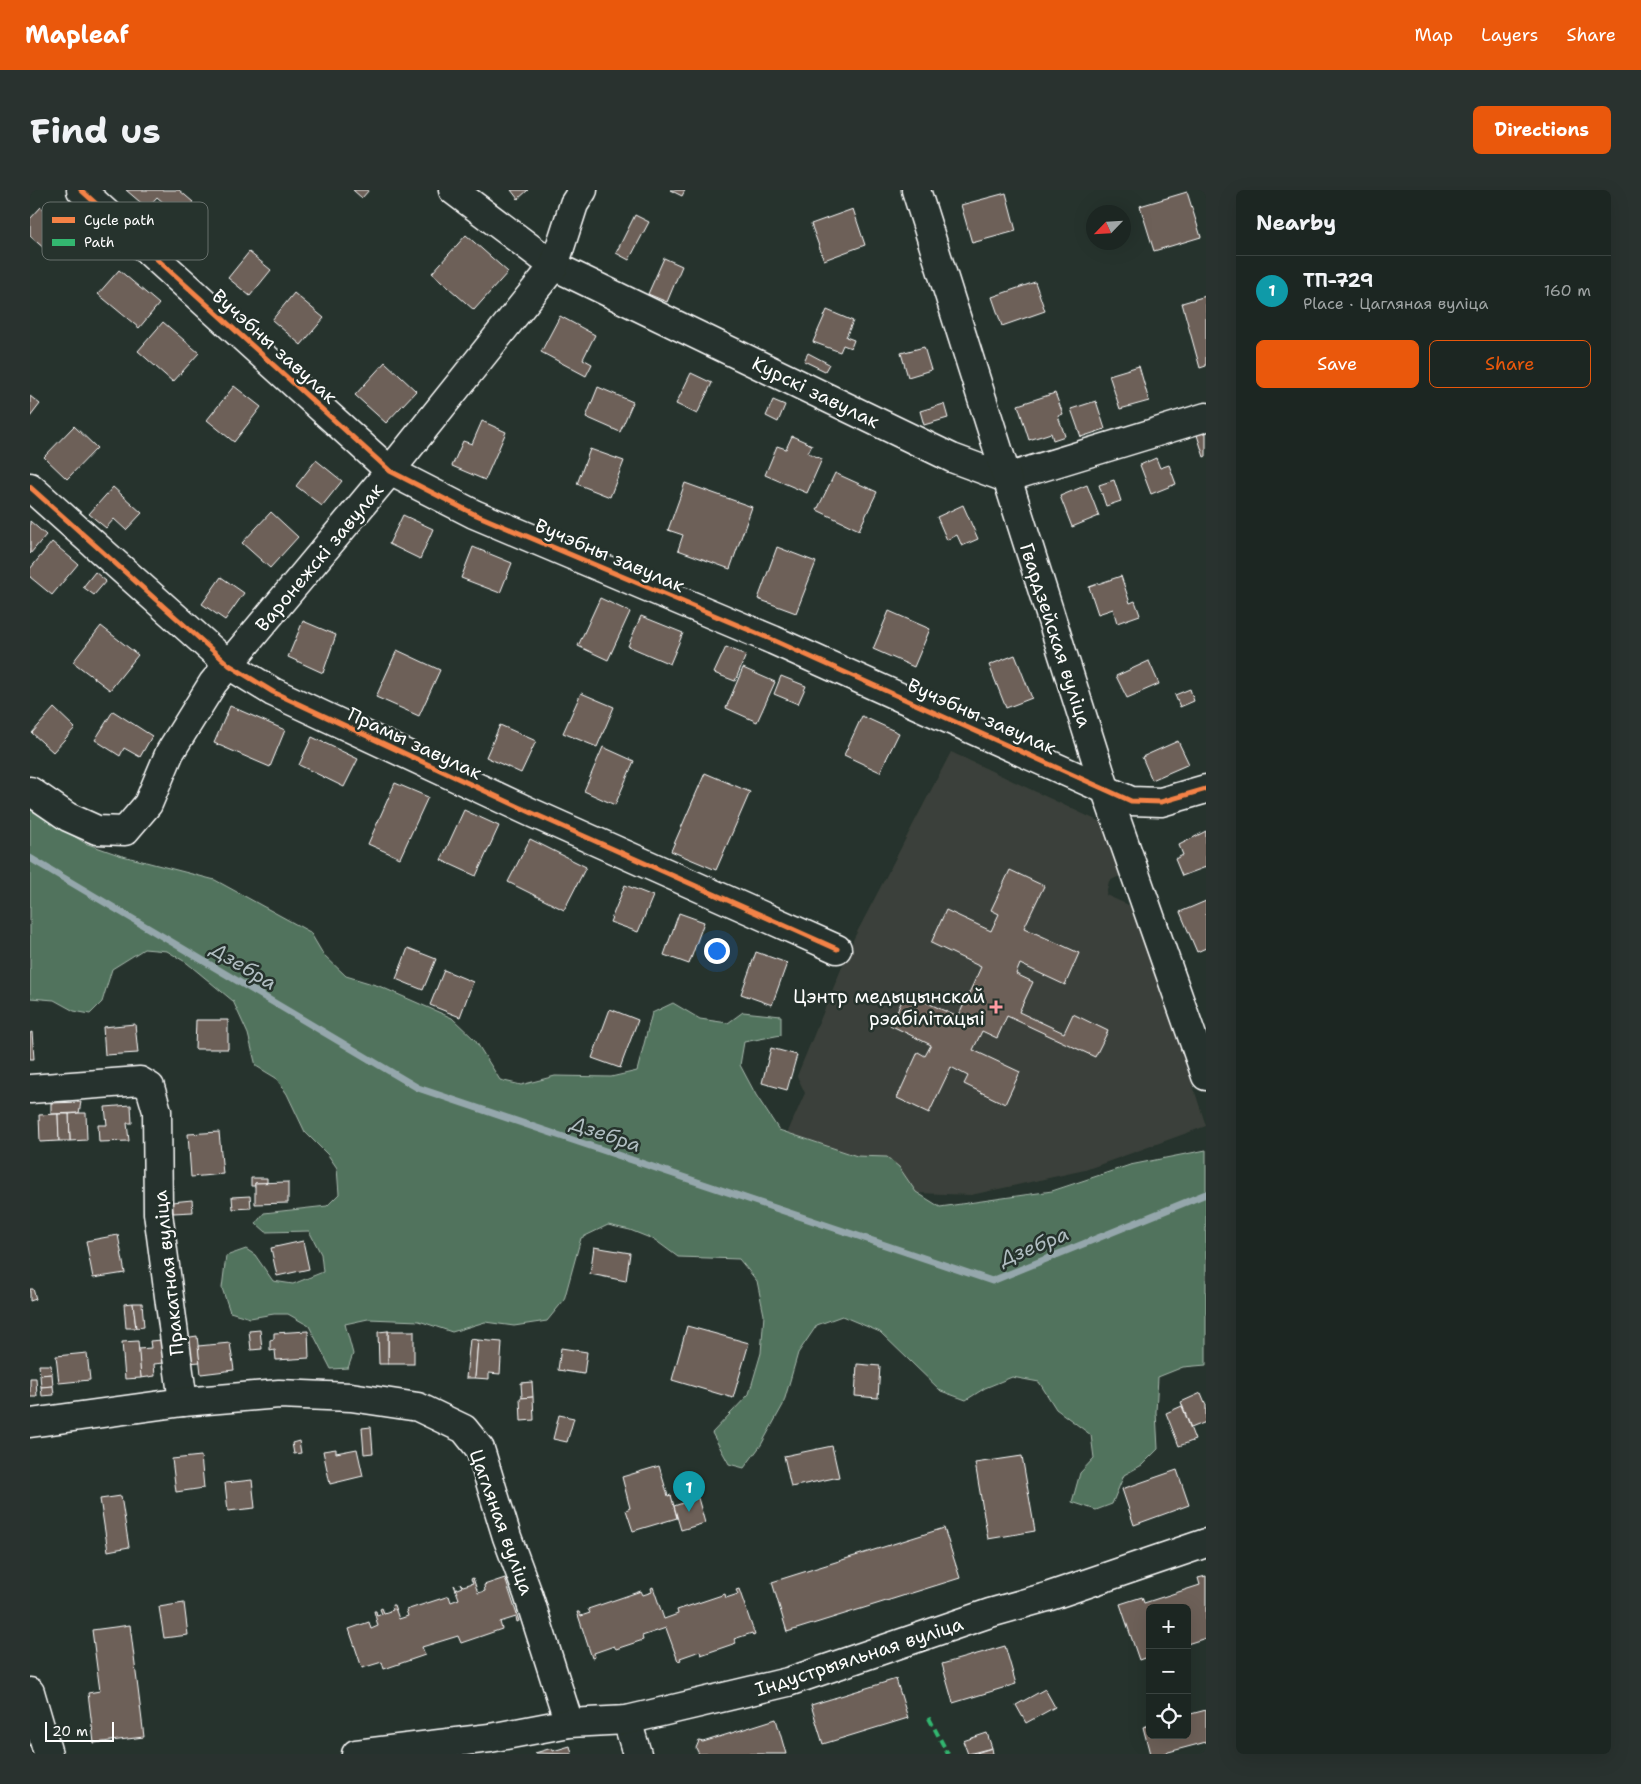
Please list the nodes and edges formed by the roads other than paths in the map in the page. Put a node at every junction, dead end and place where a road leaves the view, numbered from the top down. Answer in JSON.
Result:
{"nodes":[{"id":1,"x":81,"y":190,"type":"edge"},
{"id":2,"x":453,"y":190,"type":"edge"},
{"id":3,"x":583,"y":190,"type":"edge"},
{"id":4,"x":916,"y":190,"type":"edge"},
{"id":5,"x":94,"y":202,"type":"edge"},
{"id":6,"x":158,"y":260,"type":"edge"},
{"id":7,"x":554,"y":266,"type":"junction"},
{"id":8,"x":1206,"y":417,"type":"edge"},
{"id":9,"x":390,"y":471,"type":"junction"},
{"id":10,"x":1006,"y":478,"type":"junction"},
{"id":11,"x":30,"y":487,"type":"edge"},
{"id":12,"x":229,"y":665,"type":"junction"},
{"id":13,"x":1105,"y":788,"type":"junction"},
{"id":14,"x":1206,"y":789,"type":"edge"},
{"id":15,"x":30,"y":791,"type":"edge"},
{"id":16,"x":837,"y":949,"type":"dead end"},
{"id":17,"x":1206,"y":1076,"type":"edge"},
{"id":18,"x":30,"y":1088,"type":"edge"},
{"id":19,"x":183,"y":1402,"type":"junction"},
{"id":20,"x":30,"y":1423,"type":"edge"},
{"id":21,"x":1206,"y":1543,"type":"edge"},
{"id":22,"x":30,"y":1692,"type":"edge"},
{"id":23,"x":626,"y":1720,"type":"junction"},
{"id":24,"x":568,"y":1723,"type":"junction"},
{"id":25,"x":48,"y":1754,"type":"edge"},
{"id":26,"x":356,"y":1754,"type":"edge"},
{"id":27,"x":637,"y":1754,"type":"edge"}],
"edges":[{"from":1,"to":5,"type":"street","name":"Вучэбны завулак"},
{"from":2,"to":7,"type":"street","name":"Курскі завулак"},
{"from":3,"to":7,"type":"street","name":"Варонежскі завулак"},
{"from":4,"to":10,"type":"street","name":"Гвардзейская вуліца"},
{"from":6,"to":9,"type":"street","name":"Вучэбны завулак"},
{"from":7,"to":9,"type":"street","name":"Варонежскі завулак"},
{"from":7,"to":10,"type":"street","name":"Курскі завулак"},
{"from":8,"to":10,"type":"street"},
{"from":9,"to":12,"type":"street","name":"Варонежскі завулак"},
{"from":9,"to":13,"type":"street","name":"Вучэбны завулак"},
{"from":10,"to":13,"type":"street","name":"Гвардзейская вуліца"},
{"from":11,"to":12,"type":"street","name":"Прамы завулак"},
{"from":12,"to":15,"type":"street","name":"Варонежскі завулак"},
{"from":12,"to":16,"type":"street","name":"Прамы завулак"},
{"from":13,"to":14,"type":"street","name":"Вучэбны завулак"},
{"from":13,"to":17,"type":"street","name":"Гвардзейская вуліца"},
{"from":18,"to":19,"type":"street","name":"Пракатная вуліца"},
{"from":19,"to":20,"type":"street","name":"Цагляная вуліца"},
{"from":19,"to":24,"type":"street","name":"Цагляная вуліца"},
{"from":21,"to":23,"type":"street","name":"Індустрыяльная вуліца"},
{"from":22,"to":25,"type":"street"},
{"from":23,"to":24,"type":"street","name":"Індустрыяльная вуліца"},
{"from":23,"to":27,"type":"street"},
{"from":24,"to":26,"type":"street","name":"Індустрыяльная вуліца"}]}
